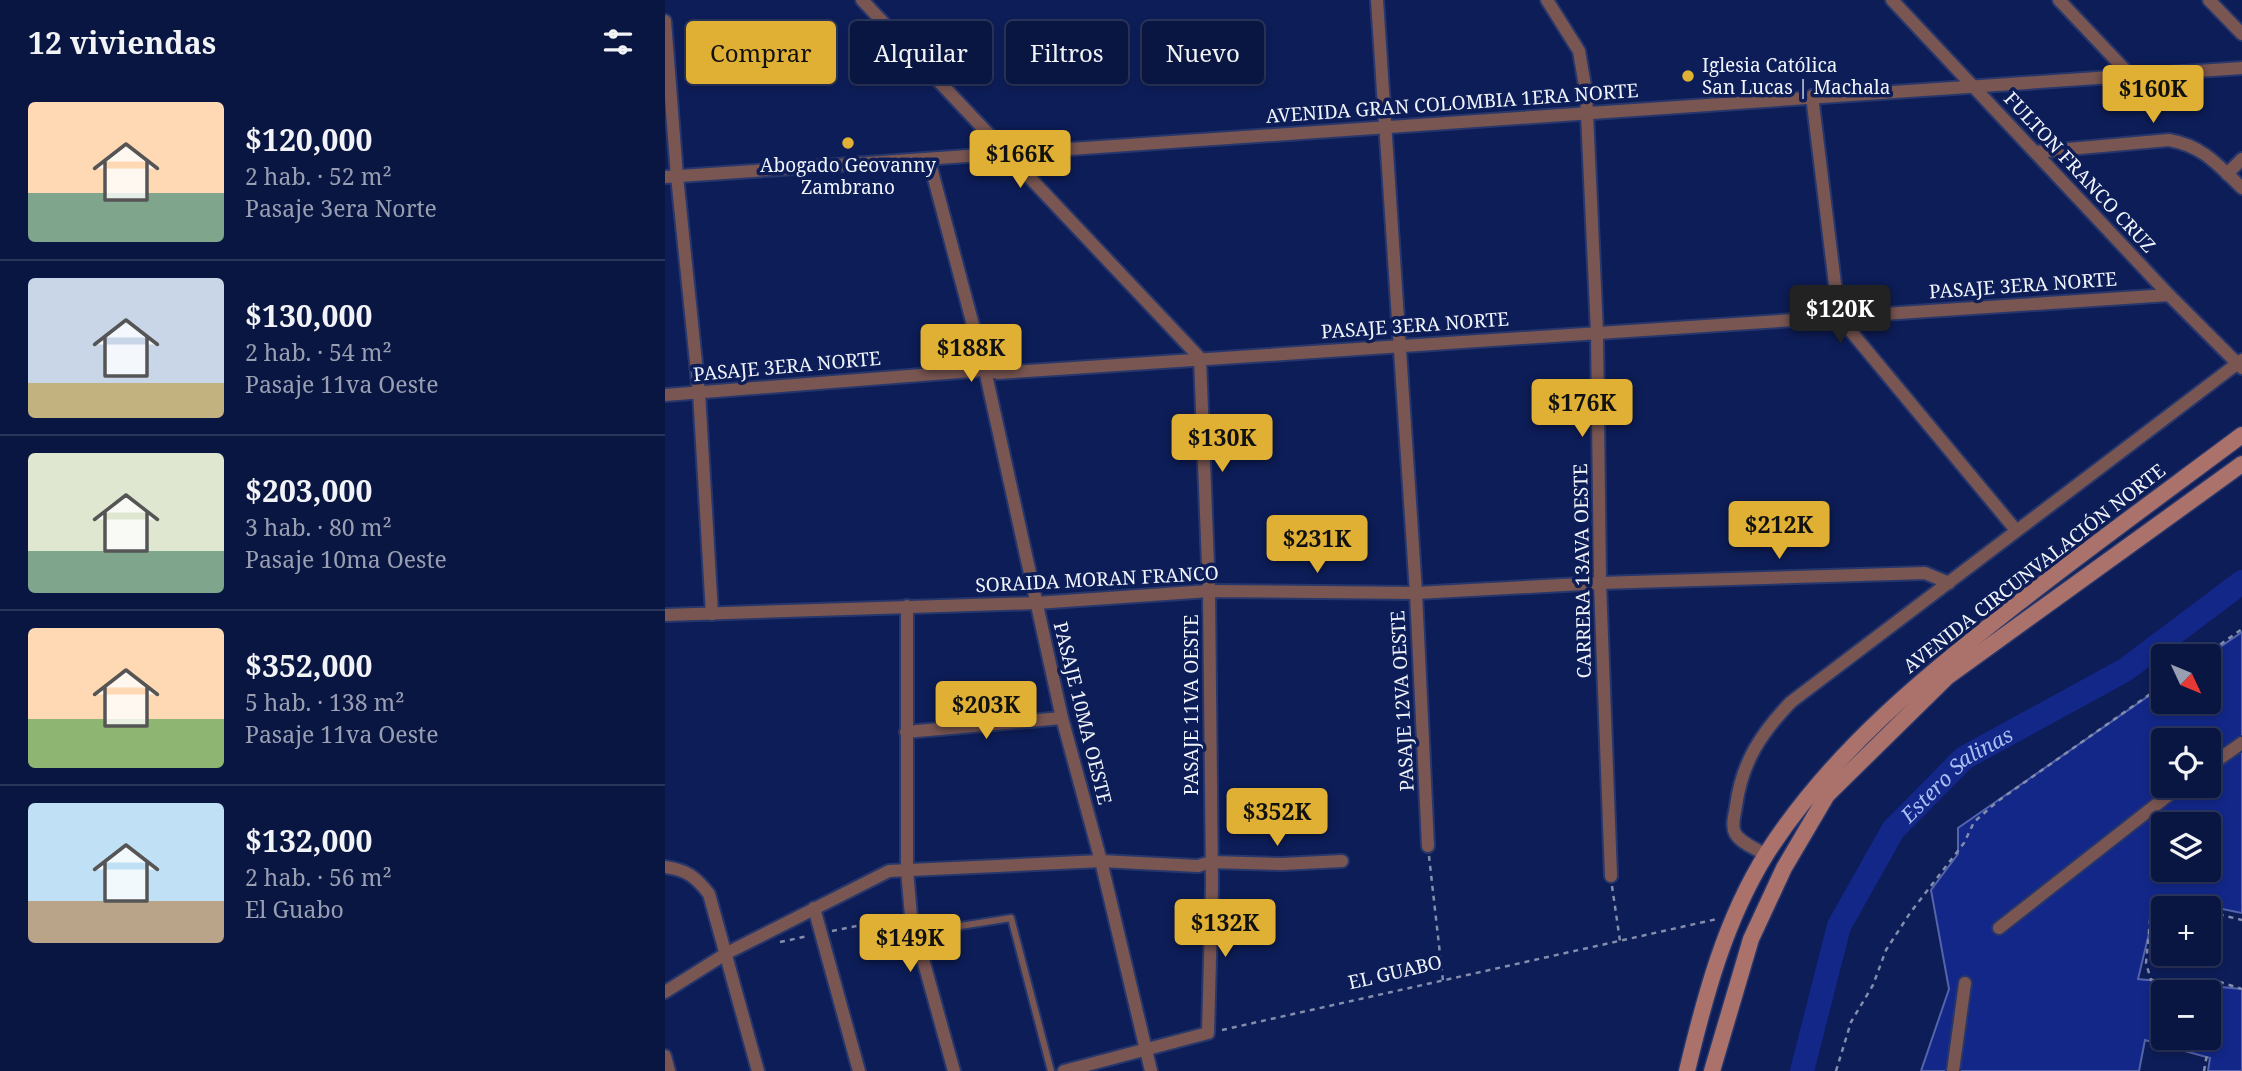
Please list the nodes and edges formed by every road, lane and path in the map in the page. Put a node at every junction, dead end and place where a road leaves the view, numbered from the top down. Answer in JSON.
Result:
{"nodes":[{"id":1,"x":862,"y":0,"type":"edge"},
{"id":2,"x":1377,"y":0,"type":"edge"},
{"id":3,"x":1547,"y":0,"type":"edge"},
{"id":4,"x":1892,"y":0,"type":"edge"},
{"id":5,"x":2059,"y":0,"type":"edge"},
{"id":6,"x":2209,"y":0,"type":"edge"},
{"id":7,"x":665,"y":21,"type":"edge"},
{"id":8,"x":2242,"y":34,"type":"edge"},
{"id":9,"x":2242,"y":68,"type":"edge"},
{"id":10,"x":2130,"y":75,"type":"junction"},
{"id":11,"x":1973,"y":85,"type":"junction"},
{"id":12,"x":1812,"y":96,"type":"junction"},
{"id":13,"x":1587,"y":113,"type":"junction"},
{"id":14,"x":1385,"y":128,"type":"junction"},
{"id":15,"x":2035,"y":152,"type":"junction"},
{"id":16,"x":1009,"y":154,"type":"junction"},
{"id":17,"x":2242,"y":159,"type":"edge"},
{"id":18,"x":929,"y":160,"type":"junction"},
{"id":19,"x":2227,"y":174,"type":"junction"},
{"id":20,"x":671,"y":177,"type":"edge"},
{"id":21,"x":2242,"y":188,"type":"edge"},
{"id":22,"x":2168,"y":295,"type":"junction"},
{"id":23,"x":1839,"y":317,"type":"junction"},
{"id":24,"x":1597,"y":332,"type":"junction"},
{"id":25,"x":1400,"y":345,"type":"junction"},
{"id":26,"x":1201,"y":358,"type":"junction"},
{"id":27,"x":2240,"y":364,"type":"edge"},
{"id":28,"x":985,"y":370,"type":"junction"},
{"id":29,"x":699,"y":392,"type":"junction"},
{"id":30,"x":665,"y":395,"type":"edge"},
{"id":31,"x":2242,"y":435,"type":"edge"},
{"id":32,"x":2242,"y":464,"type":"edge"},
{"id":33,"x":2015,"y":529,"type":"junction"},
{"id":34,"x":1600,"y":583,"type":"junction"},
{"id":35,"x":1949,"y":583,"type":"junction"},
{"id":36,"x":1209,"y":591,"type":"junction"},
{"id":37,"x":1416,"y":593,"type":"junction"},
{"id":38,"x":1036,"y":603,"type":"junction"},
{"id":39,"x":907,"y":606,"type":"junction"},
{"id":40,"x":712,"y":614,"type":"junction"},
{"id":41,"x":665,"y":615,"type":"edge"},
{"id":42,"x":2242,"y":629,"type":"edge"},
{"id":43,"x":1990,"y":635,"type":"junction"},
{"id":44,"x":2221,"y":644,"type":"edge"},
{"id":45,"x":2151,"y":693,"type":"edge"},
{"id":46,"x":1062,"y":718,"type":"junction"},
{"id":47,"x":906,"y":732,"type":"junction"},
{"id":48,"x":2242,"y":743,"type":"edge"},
{"id":49,"x":2221,"y":758,"type":"edge"},
{"id":50,"x":2165,"y":798,"type":"edge"},
{"id":51,"x":1428,"y":846,"type":"joint"},
{"id":52,"x":1766,"y":855,"type":"junction"},
{"id":53,"x":1342,"y":861,"type":"dead end"},
{"id":54,"x":1101,"y":862,"type":"junction"},
{"id":55,"x":1211,"y":862,"type":"junction"},
{"id":56,"x":665,"y":867,"type":"edge"},
{"id":57,"x":907,"y":870,"type":"junction"},
{"id":58,"x":1611,"y":876,"type":"joint"},
{"id":59,"x":814,"y":908,"type":"junction"},
{"id":60,"x":2151,"y":910,"type":"edge"},
{"id":61,"x":1736,"y":914,"type":"junction"},
{"id":62,"x":2221,"y":915,"type":"edge"},
{"id":63,"x":2242,"y":920,"type":"edge"},
{"id":64,"x":1999,"y":928,"type":"dead end"},
{"id":65,"x":916,"y":933,"type":"junction"},
{"id":66,"x":1728,"y":933,"type":"junction"},
{"id":67,"x":1751,"y":939,"type":"junction"},
{"id":68,"x":1620,"y":941,"type":"junction"},
{"id":69,"x":727,"y":953,"type":"junction"},
{"id":70,"x":1443,"y":981,"type":"junction"},
{"id":71,"x":2151,"y":981,"type":"edge"},
{"id":72,"x":2221,"y":982,"type":"edge"},
{"id":73,"x":1965,"y":983,"type":"dead end"},
{"id":74,"x":2242,"y":989,"type":"edge"},
{"id":75,"x":665,"y":992,"type":"edge"},
{"id":76,"x":1208,"y":1033,"type":"junction"},
{"id":77,"x":1145,"y":1049,"type":"junction"},
{"id":78,"x":2208,"y":1050,"type":"edge"},
{"id":79,"x":665,"y":1056,"type":"edge"},
{"id":80,"x":669,"y":1071,"type":"edge"},
{"id":81,"x":758,"y":1071,"type":"edge"},
{"id":82,"x":859,"y":1071,"type":"edge"},
{"id":83,"x":954,"y":1071,"type":"edge"},
{"id":84,"x":1051,"y":1071,"type":"edge"},
{"id":85,"x":1064,"y":1071,"type":"edge"},
{"id":86,"x":1151,"y":1071,"type":"edge"},
{"id":87,"x":1687,"y":1071,"type":"edge"},
{"id":88,"x":1712,"y":1071,"type":"edge"},
{"id":89,"x":1836,"y":1071,"type":"edge"},
{"id":90,"x":1953,"y":1071,"type":"edge"},
{"id":91,"x":2204,"y":1071,"type":"edge"}],
"edges":[{"from":1,"to":16,"type":"street"},
{"from":2,"to":14,"type":"street","name":"PASAJE 12VA OESTE"},
{"from":3,"to":13,"type":"street","name":"CARRERA 13AVA OESTE"},
{"from":4,"to":11,"type":"street","name":"FULTON FRANCO CRUZ"},
{"from":5,"to":10,"type":"street"},
{"from":6,"to":8,"type":"street"},
{"from":7,"to":20,"type":"street"},
{"from":9,"to":10,"type":"street","name":"AVENIDA GRAN COLOMBIA 1ERA NORTE"},
{"from":10,"to":11,"type":"street","name":"AVENIDA GRAN COLOMBIA 1ERA NORTE"},
{"from":11,"to":12,"type":"street","name":"AVENIDA GRAN COLOMBIA 1ERA NORTE"},
{"from":11,"to":15,"type":"street","name":"FULTON FRANCO CRUZ"},
{"from":12,"to":13,"type":"street","name":"AVENIDA GRAN COLOMBIA 1ERA NORTE"},
{"from":12,"to":23,"type":"street"},
{"from":13,"to":14,"type":"street","name":"AVENIDA GRAN COLOMBIA 1ERA NORTE"},
{"from":13,"to":24,"type":"street","name":"CARRERA 13AVA OESTE"},
{"from":14,"to":16,"type":"street","name":"AVENIDA GRAN COLOMBIA 1ERA NORTE"},
{"from":14,"to":25,"type":"street","name":"PASAJE 12VA OESTE"},
{"from":15,"to":19,"type":"street"},
{"from":15,"to":22,"type":"street","name":"FULTON FRANCO CRUZ"},
{"from":16,"to":18,"type":"street","name":"AVENIDA GRAN COLOMBIA 1ERA NORTE"},
{"from":16,"to":26,"type":"street"},
{"from":17,"to":19,"type":"street"},
{"from":18,"to":20,"type":"street","name":"AVENIDA GRAN COLOMBIA 1ERA NORTE"},
{"from":18,"to":28,"type":"street","name":"PASAJE 10MA OESTE"},
{"from":19,"to":21,"type":"street"},
{"from":20,"to":29,"type":"street"},
{"from":22,"to":23,"type":"street","name":"PASAJE 3ERA NORTE"},
{"from":22,"to":27,"type":"street","name":"FULTON FRANCO CRUZ"},
{"from":23,"to":24,"type":"street","name":"PASAJE 3ERA NORTE"},
{"from":23,"to":33,"type":"street"},
{"from":24,"to":25,"type":"street","name":"PASAJE 3ERA NORTE"},
{"from":24,"to":34,"type":"street","name":"CARRERA 13AVA OESTE"},
{"from":25,"to":26,"type":"street","name":"PASAJE 3ERA NORTE"},
{"from":25,"to":37,"type":"street","name":"PASAJE 12VA OESTE"},
{"from":26,"to":28,"type":"street","name":"PASAJE 3ERA NORTE"},
{"from":26,"to":36,"type":"street","name":"PASAJE 11VA OESTE"},
{"from":27,"to":33,"type":"street"},
{"from":28,"to":29,"type":"street","name":"PASAJE 3ERA NORTE"},
{"from":28,"to":38,"type":"street","name":"PASAJE 10MA OESTE"},
{"from":29,"to":30,"type":"street","name":"PASAJE 3ERA NORTE"},
{"from":29,"to":40,"type":"street"},
{"from":31,"to":43,"type":"main road","name":"AVENIDA CIRCUNVALACIÓN NORTE"},
{"from":32,"to":43,"type":"main road","name":"AVENIDA CIRCUNVALACIÓN NORTE"},
{"from":33,"to":35,"type":"street"},
{"from":34,"to":35,"type":"street","name":"SORAIDA MORAN FRANCO"},
{"from":34,"to":37,"type":"street","name":"SORAIDA MORAN FRANCO"},
{"from":34,"to":58,"type":"street","name":"CARRERA 13AVA OESTE"},
{"from":35,"to":52,"type":"street"},
{"from":36,"to":37,"type":"street","name":"SORAIDA MORAN FRANCO"},
{"from":36,"to":38,"type":"street","name":"SORAIDA MORAN FRANCO"},
{"from":36,"to":55,"type":"street","name":"PASAJE 11VA OESTE"},
{"from":37,"to":51,"type":"street","name":"PASAJE 12VA OESTE"},
{"from":38,"to":39,"type":"street","name":"SORAIDA MORAN FRANCO"},
{"from":38,"to":46,"type":"street","name":"PASAJE 10MA OESTE"},
{"from":39,"to":40,"type":"street","name":"SORAIDA MORAN FRANCO"},
{"from":39,"to":47,"type":"street"},
{"from":40,"to":41,"type":"street","name":"SORAIDA MORAN FRANCO"},
{"from":42,"to":44,"type":"path"},
{"from":43,"to":52,"type":"main road","name":"AVENIDA CIRCUNVALACIÓN NORTE"},
{"from":43,"to":67,"type":"main road","name":"AVENIDA CIRCUNVALACIÓN NORTE"},
{"from":45,"to":89,"type":"path"},
{"from":46,"to":47,"type":"street"},
{"from":46,"to":54,"type":"street","name":"PASAJE 10MA OESTE"},
{"from":47,"to":57,"type":"street"},
{"from":48,"to":49,"type":"street"},
{"from":50,"to":64,"type":"street"},
{"from":51,"to":70,"type":"path"},
{"from":52,"to":61,"type":"main road","name":"AVENIDA CIRCUNVALACIÓN NORTE"},
{"from":53,"to":55,"type":"street"},
{"from":54,"to":55,"type":"street"},
{"from":54,"to":57,"type":"street"},
{"from":54,"to":77,"type":"street","name":"PASAJE 10MA OESTE"},
{"from":55,"to":76,"type":"street","name":"PASAJE 11VA OESTE"},
{"from":56,"to":69,"type":"street"},
{"from":57,"to":59,"type":"street"},
{"from":57,"to":65,"type":"street"},
{"from":58,"to":68,"type":"path"},
{"from":59,"to":69,"type":"street"},
{"from":59,"to":82,"type":"street"},
{"from":60,"to":71,"type":"path"},
{"from":61,"to":66,"type":"main road","name":"AVENIDA CIRCUNVALACIÓN NORTE"},
{"from":61,"to":68,"type":"path","name":"EL GUABO"},
{"from":62,"to":63,"type":"path"},
{"from":65,"to":83,"type":"street"},
{"from":65,"to":84,"type":"lane"},
{"from":66,"to":67,"type":"main road"},
{"from":66,"to":87,"type":"main road","name":"AVENIDA CIRCUNVALACIÓN NORTE"},
{"from":67,"to":88,"type":"main road","name":"AVENIDA CIRCUNVALACIÓN NORTE"},
{"from":68,"to":70,"type":"path","name":"EL GUABO"},
{"from":69,"to":75,"type":"street"},
{"from":69,"to":81,"type":"street"},
{"from":70,"to":76,"type":"path","name":"EL GUABO"},
{"from":72,"to":74,"type":"path"},
{"from":73,"to":90,"type":"street"},
{"from":76,"to":77,"type":"street"},
{"from":77,"to":85,"type":"street"},
{"from":77,"to":86,"type":"street","name":"PASAJE 10MA OESTE"},
{"from":78,"to":91,"type":"path"},
{"from":79,"to":80,"type":"street"}]}
